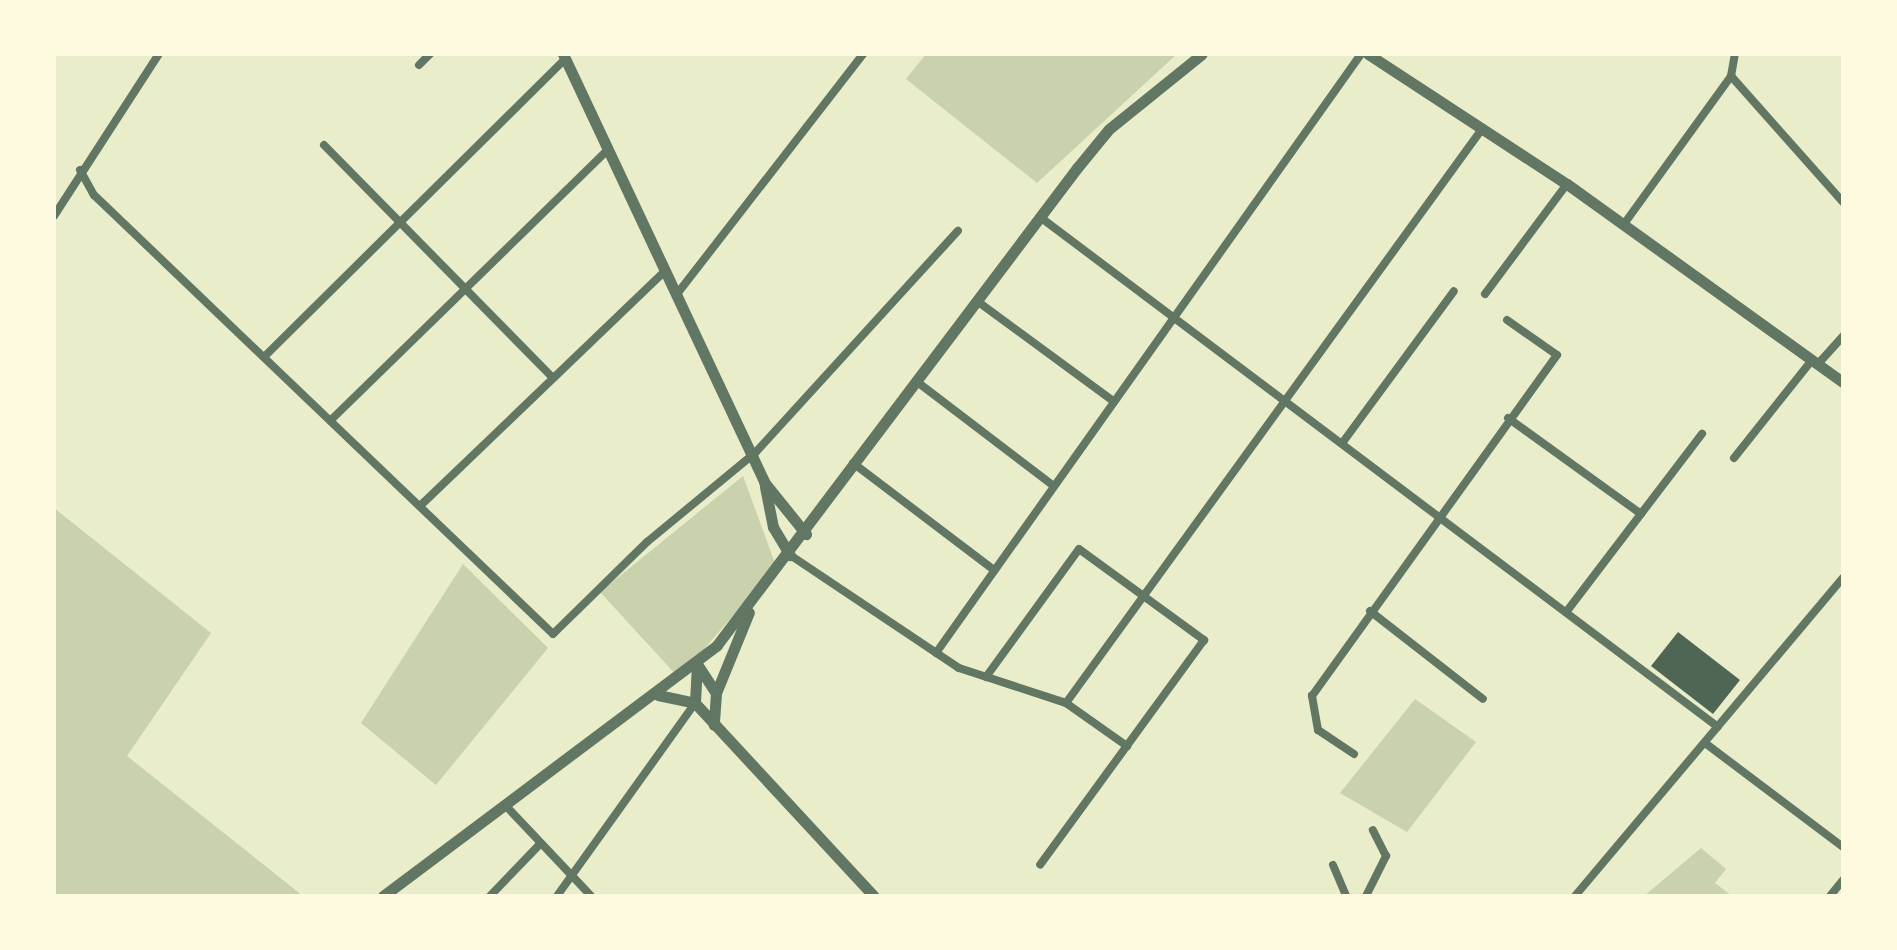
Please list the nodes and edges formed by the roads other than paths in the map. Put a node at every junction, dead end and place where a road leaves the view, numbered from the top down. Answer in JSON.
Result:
{"nodes":[{"id":1,"x":159,"y":54,"type":"edge"},
{"id":2,"x":430,"y":54,"type":"edge"},
{"id":3,"x":863,"y":54,"type":"edge"},
{"id":4,"x":1202,"y":54,"type":"edge"},
{"id":5,"x":1361,"y":54,"type":"edge"},
{"id":6,"x":1368,"y":54,"type":"edge"},
{"id":7,"x":1735,"y":54,"type":"edge"},
{"id":8,"x":564,"y":57,"type":"edge"},
{"id":9,"x":419,"y":65,"type":"dead end"},
{"id":10,"x":1731,"y":76,"type":"junction"},
{"id":11,"x":1482,"y":129,"type":"junction"},
{"id":12,"x":324,"y":145,"type":"dead end"},
{"id":13,"x":610,"y":148,"type":"junction"},
{"id":14,"x":80,"y":170,"type":"junction"},
{"id":15,"x":1567,"y":184,"type":"junction"},
{"id":16,"x":1843,"y":202,"type":"edge"},
{"id":17,"x":54,"y":216,"type":"edge"},
{"id":18,"x":1040,"y":217,"type":"junction"},
{"id":19,"x":399,"y":221,"type":"junction"},
{"id":20,"x":1624,"y":224,"type":"junction"},
{"id":21,"x":958,"y":231,"type":"dead end"},
{"id":22,"x":666,"y":270,"type":"junction"},
{"id":23,"x":466,"y":288,"type":"junction"},
{"id":24,"x":1454,"y":291,"type":"dead end"},
{"id":25,"x":677,"y":294,"type":"junction"},
{"id":26,"x":1485,"y":294,"type":"dead end"},
{"id":27,"x":977,"y":301,"type":"junction"},
{"id":28,"x":1173,"y":316,"type":"junction"},
{"id":29,"x":1507,"y":320,"type":"dead end"},
{"id":30,"x":1843,"y":336,"type":"edge"},
{"id":31,"x":264,"y":357,"type":"junction"},
{"id":32,"x":1815,"y":362,"type":"junction"},
{"id":33,"x":552,"y":377,"type":"junction"},
{"id":34,"x":916,"y":381,"type":"junction"},
{"id":35,"x":1843,"y":382,"type":"edge"},
{"id":36,"x":1284,"y":398,"type":"junction"},
{"id":37,"x":1113,"y":401,"type":"junction"},
{"id":38,"x":1508,"y":418,"type":"junction"},
{"id":39,"x":332,"y":419,"type":"junction"},
{"id":40,"x":1702,"y":434,"type":"dead end"},
{"id":41,"x":1343,"y":442,"type":"junction"},
{"id":42,"x":755,"y":453,"type":"junction"},
{"id":43,"x":1734,"y":458,"type":"dead end"},
{"id":44,"x":853,"y":463,"type":"junction"},
{"id":45,"x":764,"y":482,"type":"junction"},
{"id":46,"x":1054,"y":486,"type":"junction"},
{"id":47,"x":420,"y":506,"type":"junction"},
{"id":48,"x":1438,"y":511,"type":"junction"},
{"id":49,"x":1641,"y":514,"type":"junction"},
{"id":50,"x":806,"y":534,"type":"junction"},
{"id":51,"x":790,"y":555,"type":"junction"},
{"id":52,"x":994,"y":570,"type":"junction"},
{"id":53,"x":1843,"y":578,"type":"edge"},
{"id":54,"x":1145,"y":596,"type":"junction"},
{"id":55,"x":751,"y":607,"type":"junction"},
{"id":56,"x":1370,"y":611,"type":"junction"},
{"id":57,"x":1567,"y":611,"type":"junction"},
{"id":58,"x":936,"y":653,"type":"junction"},
{"id":59,"x":697,"y":664,"type":"junction"},
{"id":60,"x":986,"y":677,"type":"junction"},
{"id":61,"x":716,"y":693,"type":"junction"},
{"id":62,"x":658,"y":695,"type":"junction"},
{"id":63,"x":1483,"y":699,"type":"dead end"},
{"id":64,"x":695,"y":703,"type":"junction"},
{"id":65,"x":1066,"y":703,"type":"junction"},
{"id":66,"x":714,"y":725,"type":"junction"},
{"id":67,"x":1718,"y":727,"type":"junction"},
{"id":68,"x":1705,"y":743,"type":"junction"},
{"id":69,"x":1127,"y":746,"type":"junction"},
{"id":70,"x":1354,"y":754,"type":"dead end"},
{"id":71,"x":505,"y":805,"type":"junction"},
{"id":72,"x":1373,"y":830,"type":"dead end"},
{"id":73,"x":540,"y":844,"type":"junction"},
{"id":74,"x":1843,"y":847,"type":"edge"},
{"id":75,"x":1040,"y":865,"type":"dead end"},
{"id":76,"x":1333,"y":865,"type":"dead end"},
{"id":77,"x":571,"y":875,"type":"junction"},
{"id":78,"x":1843,"y":880,"type":"edge"},
{"id":79,"x":383,"y":896,"type":"edge"},
{"id":80,"x":490,"y":896,"type":"edge"},
{"id":81,"x":557,"y":896,"type":"edge"},
{"id":82,"x":591,"y":896,"type":"edge"},
{"id":83,"x":874,"y":896,"type":"edge"},
{"id":84,"x":1346,"y":896,"type":"edge"},
{"id":85,"x":1366,"y":896,"type":"edge"},
{"id":86,"x":1575,"y":896,"type":"edge"},
{"id":87,"x":1830,"y":896,"type":"edge"}],
"edges":[{"from":1,"to":14,"type":"street"},
{"from":2,"to":9,"type":"street"},
{"from":3,"to":25,"type":"street"},
{"from":4,"to":18,"type":"street"},
{"from":5,"to":28,"type":"street"},
{"from":6,"to":11,"type":"street"},
{"from":7,"to":10,"type":"street"},
{"from":8,"to":13,"type":"street"},
{"from":8,"to":19,"type":"street"},
{"from":10,"to":16,"type":"street"},
{"from":10,"to":20,"type":"street"},
{"from":11,"to":15,"type":"street"},
{"from":11,"to":36,"type":"street"},
{"from":12,"to":19,"type":"street"},
{"from":13,"to":22,"type":"street"},
{"from":13,"to":23,"type":"street"},
{"from":14,"to":17,"type":"street"},
{"from":14,"to":31,"type":"street"},
{"from":15,"to":20,"type":"street"},
{"from":15,"to":26,"type":"street"},
{"from":18,"to":27,"type":"street"},
{"from":18,"to":28,"type":"street"},
{"from":19,"to":23,"type":"street"},
{"from":19,"to":31,"type":"street"},
{"from":20,"to":32,"type":"street"},
{"from":21,"to":42,"type":"street"},
{"from":22,"to":25,"type":"street"},
{"from":22,"to":33,"type":"street"},
{"from":23,"to":33,"type":"street"},
{"from":23,"to":39,"type":"street"},
{"from":24,"to":41,"type":"street"},
{"from":25,"to":42,"type":"street"},
{"from":27,"to":34,"type":"street"},
{"from":27,"to":37,"type":"street"},
{"from":28,"to":36,"type":"street"},
{"from":28,"to":37,"type":"street"},
{"from":29,"to":38,"type":"street"},
{"from":30,"to":32,"type":"street"},
{"from":31,"to":39,"type":"street"},
{"from":32,"to":35,"type":"street"},
{"from":32,"to":43,"type":"street"},
{"from":33,"to":47,"type":"street"},
{"from":34,"to":44,"type":"street"},
{"from":34,"to":46,"type":"street"},
{"from":36,"to":41,"type":"street"},
{"from":36,"to":54,"type":"street"},
{"from":37,"to":46,"type":"street"},
{"from":38,"to":48,"type":"street"},
{"from":38,"to":49,"type":"street"},
{"from":39,"to":47,"type":"street"},
{"from":40,"to":49,"type":"street"},
{"from":41,"to":48,"type":"street"},
{"from":42,"to":45,"type":"street"},
{"from":42,"to":47,"type":"street"},
{"from":44,"to":50,"type":"street"},
{"from":44,"to":52,"type":"street"},
{"from":45,"to":50,"type":"street"},
{"from":45,"to":51,"type":"street"},
{"from":46,"to":52,"type":"street"},
{"from":48,"to":56,"type":"street"},
{"from":48,"to":57,"type":"street"},
{"from":49,"to":57,"type":"street"},
{"from":50,"to":51,"type":"street"},
{"from":51,"to":55,"type":"street"},
{"from":51,"to":58,"type":"street"},
{"from":52,"to":58,"type":"street"},
{"from":53,"to":67,"type":"street"},
{"from":54,"to":60,"type":"street"},
{"from":54,"to":65,"type":"street"},
{"from":54,"to":69,"type":"street"},
{"from":55,"to":59,"type":"street"},
{"from":55,"to":61,"type":"street"},
{"from":56,"to":63,"type":"street"},
{"from":56,"to":70,"type":"street"},
{"from":57,"to":67,"type":"street"},
{"from":58,"to":60,"type":"street"},
{"from":59,"to":61,"type":"street"},
{"from":59,"to":62,"type":"street"},
{"from":59,"to":64,"type":"street"},
{"from":60,"to":65,"type":"street"},
{"from":61,"to":66,"type":"street"},
{"from":62,"to":64,"type":"street"},
{"from":62,"to":71,"type":"street"},
{"from":64,"to":66,"type":"street"},
{"from":64,"to":77,"type":"street"},
{"from":65,"to":69,"type":"street"},
{"from":66,"to":83,"type":"street"},
{"from":67,"to":68,"type":"street"},
{"from":68,"to":74,"type":"street"},
{"from":68,"to":86,"type":"street"},
{"from":69,"to":75,"type":"street"},
{"from":71,"to":73,"type":"street"},
{"from":71,"to":79,"type":"street"},
{"from":72,"to":85,"type":"street"},
{"from":73,"to":77,"type":"street"},
{"from":73,"to":80,"type":"street"},
{"from":76,"to":84,"type":"street"},
{"from":77,"to":81,"type":"street"},
{"from":77,"to":82,"type":"street"},
{"from":78,"to":87,"type":"street"}]}
